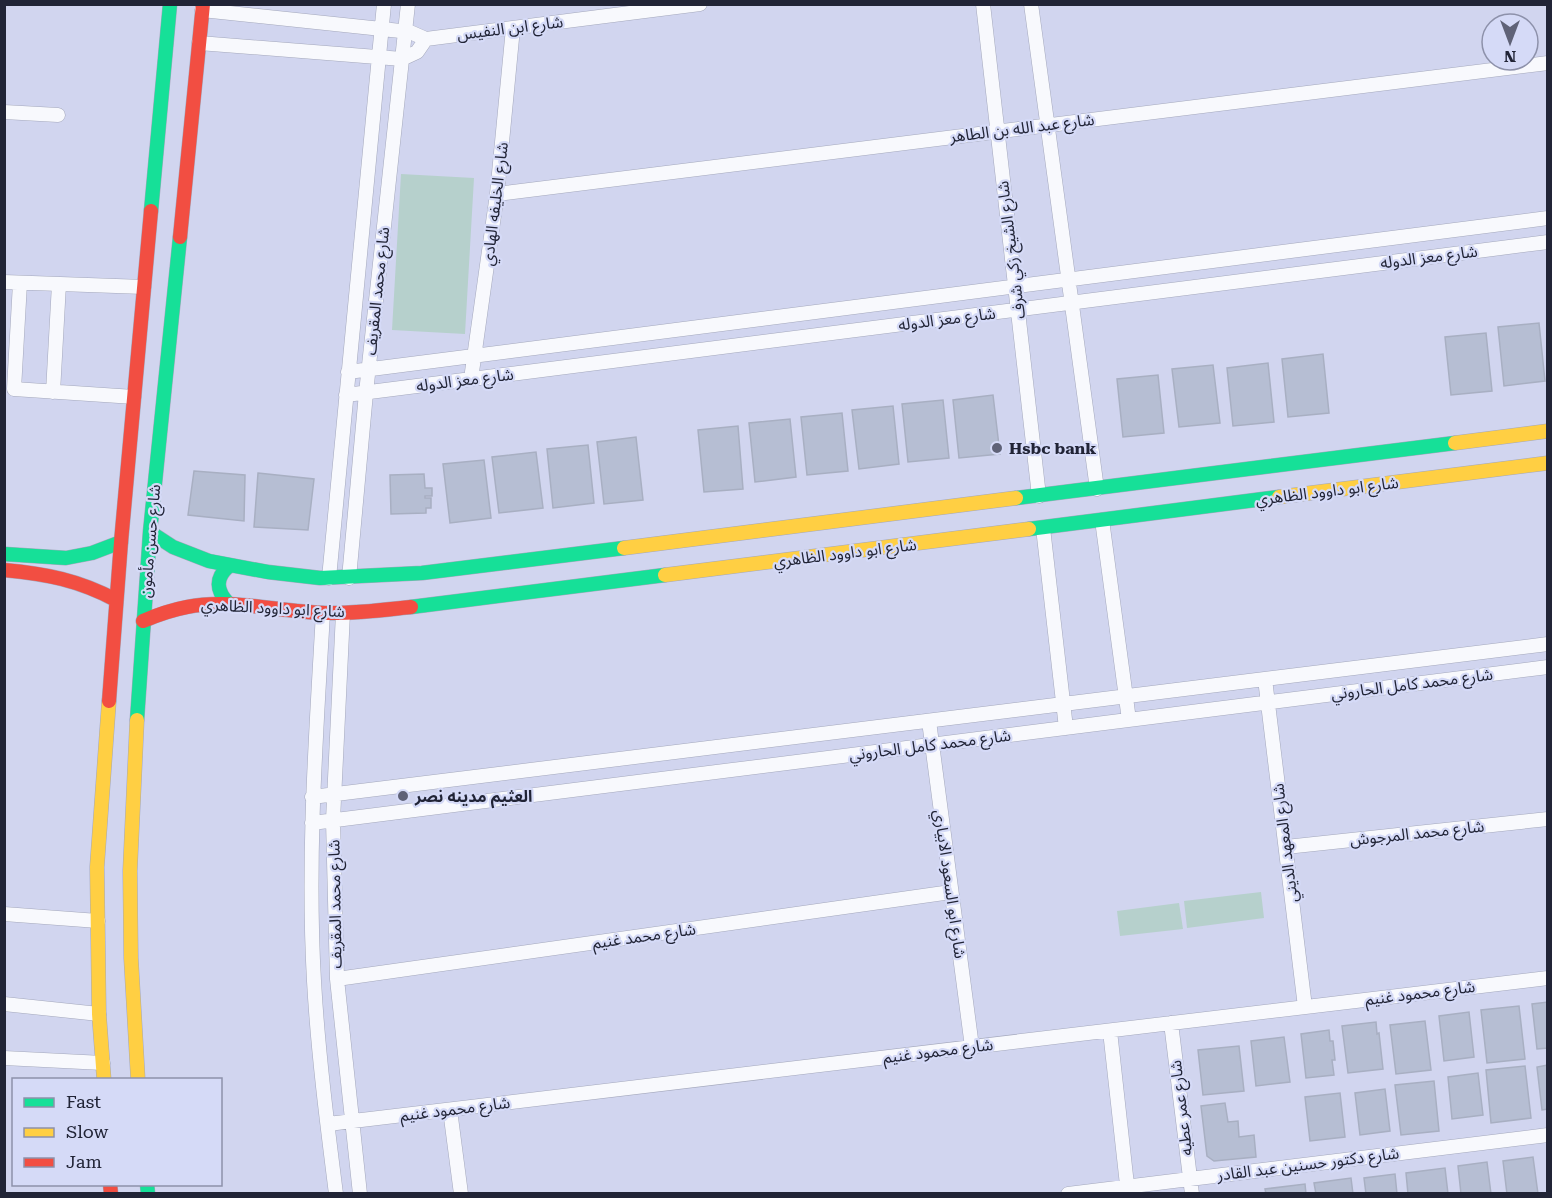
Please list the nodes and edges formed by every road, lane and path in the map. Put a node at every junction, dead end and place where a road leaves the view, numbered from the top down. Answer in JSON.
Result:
{"nodes":[{"id":1,"x":170,"y":4,"type":"edge"},
{"id":2,"x":384,"y":4,"type":"edge"},
{"id":3,"x":408,"y":4,"type":"edge"},
{"id":4,"x":700,"y":4,"type":"edge"},
{"id":5,"x":983,"y":4,"type":"edge"},
{"id":6,"x":1031,"y":4,"type":"edge"},
{"id":7,"x":202,"y":7,"type":"edge"},
{"id":8,"x":513,"y":28,"type":"junction"},
{"id":9,"x":381,"y":29,"type":"junction"},
{"id":10,"x":405,"y":32,"type":"junction"},
{"id":11,"x":426,"y":39,"type":"junction"},
{"id":12,"x":199,"y":43,"type":"junction"},
{"id":13,"x":379,"y":57,"type":"junction"},
{"id":14,"x":402,"y":59,"type":"junction"},
{"id":15,"x":1548,"y":63,"type":"edge"},
{"id":16,"x":4,"y":112,"type":"edge"},
{"id":17,"x":58,"y":115,"type":"dead end"},
{"id":18,"x":1048,"y":125,"type":"junction"},
{"id":19,"x":997,"y":131,"type":"junction"},
{"id":20,"x":497,"y":194,"type":"junction"},
{"id":21,"x":1548,"y":218,"type":"edge"},
{"id":22,"x":1548,"y":242,"type":"edge"},
{"id":23,"x":1069,"y":279,"type":"junction"},
{"id":24,"x":4,"y":282,"type":"edge"},
{"id":25,"x":20,"y":283,"type":"junction"},
{"id":26,"x":59,"y":284,"type":"junction"},
{"id":27,"x":1015,"y":286,"type":"junction"},
{"id":28,"x":144,"y":287,"type":"junction"},
{"id":29,"x":1072,"y":303,"type":"junction"},
{"id":30,"x":1018,"y":310,"type":"junction"},
{"id":31,"x":476,"y":356,"type":"junction"},
{"id":32,"x":369,"y":369,"type":"junction"},
{"id":33,"x":348,"y":372,"type":"junction"},
{"id":34,"x":471,"y":379,"type":"junction"},
{"id":35,"x":53,"y":392,"type":"junction"},
{"id":36,"x":366,"y":393,"type":"junction"},
{"id":37,"x":346,"y":395,"type":"junction"},
{"id":38,"x":134,"y":397,"type":"junction"},
{"id":39,"x":1548,"y":431,"type":"edge"},
{"id":40,"x":1548,"y":463,"type":"edge"},
{"id":41,"x":1097,"y":489,"type":"junction"},
{"id":42,"x":1039,"y":496,"type":"junction"},
{"id":43,"x":1102,"y":520,"type":"junction"},
{"id":44,"x":1043,"y":528,"type":"junction"},
{"id":45,"x":150,"y":532,"type":"junction"},
{"id":46,"x":121,"y":542,"type":"junction"},
{"id":47,"x":4,"y":554,"type":"edge"},
{"id":48,"x":66,"y":558,"type":"junction"},
{"id":49,"x":229,"y":566,"type":"junction"},
{"id":50,"x":604,"y":567,"type":"junction"},
{"id":51,"x":4,"y":570,"type":"edge"},
{"id":52,"x":68,"y":578,"type":"junction"},
{"id":53,"x":329,"y":578,"type":"junction"},
{"id":54,"x":349,"y":578,"type":"junction"},
{"id":55,"x":116,"y":600,"type":"junction"},
{"id":56,"x":228,"y":603,"type":"junction"},
{"id":57,"x":323,"y":613,"type":"junction"},
{"id":58,"x":344,"y":613,"type":"junction"},
{"id":59,"x":143,"y":621,"type":"junction"},
{"id":60,"x":1548,"y":644,"type":"edge"},
{"id":61,"x":1548,"y":667,"type":"edge"},
{"id":62,"x":1265,"y":679,"type":"junction"},
{"id":63,"x":1126,"y":696,"type":"junction"},
{"id":64,"x":1268,"y":702,"type":"junction"},
{"id":65,"x":1063,"y":704,"type":"junction"},
{"id":66,"x":1129,"y":720,"type":"junction"},
{"id":67,"x":929,"y":721,"type":"junction"},
{"id":68,"x":1066,"y":728,"type":"junction"},
{"id":69,"x":932,"y":745,"type":"junction"},
{"id":70,"x":336,"y":794,"type":"junction"},
{"id":71,"x":312,"y":797,"type":"junction"},
{"id":72,"x":1548,"y":819,"type":"edge"},
{"id":73,"x":333,"y":820,"type":"junction"},
{"id":74,"x":312,"y":823,"type":"junction"},
{"id":75,"x":1286,"y":846,"type":"junction"},
{"id":76,"x":951,"y":892,"type":"junction"},
{"id":77,"x":4,"y":914,"type":"edge"},
{"id":78,"x":98,"y":921,"type":"junction"},
{"id":79,"x":1548,"y":978,"type":"edge"},
{"id":80,"x":337,"y":979,"type":"junction"},
{"id":81,"x":4,"y":1004,"type":"edge"},
{"id":82,"x":1305,"y":1007,"type":"junction"},
{"id":83,"x":99,"y":1014,"type":"junction"},
{"id":84,"x":1171,"y":1023,"type":"junction"},
{"id":85,"x":1110,"y":1031,"type":"junction"},
{"id":86,"x":972,"y":1047,"type":"junction"},
{"id":87,"x":4,"y":1058,"type":"edge"},
{"id":88,"x":103,"y":1064,"type":"junction"},
{"id":89,"x":104,"y":1078,"type":"edge"},
{"id":90,"x":138,"y":1078,"type":"edge"},
{"id":91,"x":450,"y":1110,"type":"junction"},
{"id":92,"x":351,"y":1122,"type":"junction"},
{"id":93,"x":328,"y":1125,"type":"junction"},
{"id":94,"x":1548,"y":1135,"type":"edge"},
{"id":95,"x":1190,"y":1179,"type":"junction"},
{"id":96,"x":1128,"y":1190,"type":"edge"},
{"id":97,"x":336,"y":1194,"type":"edge"},
{"id":98,"x":360,"y":1194,"type":"edge"},
{"id":99,"x":461,"y":1194,"type":"edge"},
{"id":100,"x":1068,"y":1194,"type":"edge"},
{"id":101,"x":1192,"y":1194,"type":"edge"}],
"edges":[{"from":1,"to":28,"type":"street","name":"شارع حسن مأمون"},
{"from":2,"to":9,"type":"street","name":"شارع محمد المقريف"},
{"from":3,"to":10,"type":"street","name":"شارع محمد المقريف"},
{"from":4,"to":8,"type":"street","name":"شارع ابن النفيس"},
{"from":5,"to":19,"type":"street","name":"شارع الشيخ زكي شرف"},
{"from":6,"to":18,"type":"street"},
{"from":7,"to":9,"type":"street","name":"شارع ابن النفيس"},
{"from":7,"to":12,"type":"street","name":"شارع حسن مأمون"},
{"from":8,"to":11,"type":"street","name":"شارع ابن النفيس"},
{"from":8,"to":20,"type":"street","name":"شارع الخليفه الهادي"},
{"from":9,"to":10,"type":"street","name":"شارع ابن النفيس"},
{"from":9,"to":13,"type":"street","name":"شارع محمد المقريف"},
{"from":10,"to":11,"type":"street","name":"شارع ابن النفيس"},
{"from":10,"to":14,"type":"street","name":"شارع محمد المقريف"},
{"from":11,"to":14,"type":"street"},
{"from":12,"to":13,"type":"street"},
{"from":12,"to":45,"type":"street","name":"شارع حسن مأمون"},
{"from":13,"to":14,"type":"street"},
{"from":13,"to":33,"type":"street","name":"شارع محمد المقريف"},
{"from":14,"to":32,"type":"street","name":"شارع محمد المقريف"},
{"from":15,"to":18,"type":"street","name":"شارع عبد الله بن الطاهر"},
{"from":16,"to":17,"type":"street"},
{"from":18,"to":19,"type":"street","name":"شارع عبد الله بن الطاهر"},
{"from":18,"to":23,"type":"street"},
{"from":19,"to":20,"type":"street","name":"شارع عبد الله بن الطاهر"},
{"from":19,"to":27,"type":"street","name":"شارع الشيخ زكي شرف"},
{"from":20,"to":31,"type":"street","name":"شارع الخليفه الهادي"},
{"from":21,"to":23,"type":"street","name":"شارع معز الدوله"},
{"from":22,"to":29,"type":"street","name":"شارع معز الدوله"},
{"from":23,"to":27,"type":"street","name":"شارع معز الدوله"},
{"from":23,"to":29,"type":"street"},
{"from":24,"to":25,"type":"street"},
{"from":25,"to":26,"type":"street"},
{"from":25,"to":35,"type":"street"},
{"from":26,"to":28,"type":"street"},
{"from":26,"to":35,"type":"street"},
{"from":27,"to":30,"type":"street","name":"شارع الشيخ زكي شرف"},
{"from":27,"to":31,"type":"street","name":"شارع معز الدوله"},
{"from":28,"to":38,"type":"street","name":"شارع حسن مأمون"},
{"from":29,"to":30,"type":"street","name":"شارع معز الدوله"},
{"from":29,"to":41,"type":"street"},
{"from":30,"to":34,"type":"street","name":"شارع معز الدوله"},
{"from":30,"to":42,"type":"street","name":"شارع الشيخ زكي شرف"},
{"from":31,"to":32,"type":"street","name":"شارع معز الدوله"},
{"from":31,"to":34,"type":"street","name":"شارع الخليفه الهادي"},
{"from":32,"to":33,"type":"street","name":"شارع معز الدوله"},
{"from":32,"to":36,"type":"street","name":"شارع محمد المقريف"},
{"from":33,"to":37,"type":"street","name":"شارع محمد المقريف"},
{"from":34,"to":36,"type":"street","name":"شارع معز الدوله"},
{"from":35,"to":38,"type":"street"},
{"from":36,"to":37,"type":"street","name":"شارع معز الدوله"},
{"from":36,"to":54,"type":"street","name":"شارع محمد المقريف"},
{"from":37,"to":53,"type":"street","name":"شارع محمد المقريف"},
{"from":38,"to":46,"type":"street","name":"شارع حسن مأمون"},
{"from":39,"to":41,"type":"street","name":"شارع ابو داوود الظاهري"},
{"from":40,"to":43,"type":"street","name":"شارع ابو داوود الظاهري"},
{"from":41,"to":42,"type":"street","name":"شارع ابو داوود الظاهري"},
{"from":42,"to":50,"type":"street","name":"شارع ابو داوود الظاهري"},
{"from":43,"to":44,"type":"street","name":"شارع ابو داوود الظاهري"},
{"from":43,"to":63,"type":"street"},
{"from":44,"to":50,"type":"street","name":"شارع ابو داوود الظاهري"},
{"from":44,"to":65,"type":"street"},
{"from":45,"to":49,"type":"street","name":"شارع ابو داوود الظاهري"},
{"from":45,"to":59,"type":"street","name":"شارع حسن مأمون"},
{"from":46,"to":48,"type":"street"},
{"from":46,"to":55,"type":"street","name":"شارع حسن مأمون"},
{"from":47,"to":48,"type":"street"},
{"from":48,"to":52,"type":"street"},
{"from":49,"to":53,"type":"street","name":"شارع ابو داوود الظاهري"},
{"from":49,"to":56,"type":"street"},
{"from":50,"to":54,"type":"street","name":"شارع ابو داوود الظاهري"},
{"from":50,"to":58,"type":"street","name":"شارع ابو داوود الظاهري"},
{"from":51,"to":52,"type":"street"},
{"from":52,"to":55,"type":"street"},
{"from":53,"to":54,"type":"street","name":"شارع ابو داوود الظاهري"},
{"from":55,"to":78,"type":"street","name":"شارع حسن مأمون"},
{"from":56,"to":57,"type":"street","name":"شارع ابو داوود الظاهري"},
{"from":56,"to":59,"type":"street","name":"شارع ابو داوود الظاهري"},
{"from":57,"to":58,"type":"street","name":"شارع ابو داوود الظاهري"},
{"from":57,"to":71,"type":"street","name":"شارع محمد المقريف"},
{"from":58,"to":70,"type":"street","name":"شارع محمد المقريف"},
{"from":59,"to":90,"type":"street","name":"شارع حسن مأمون"},
{"from":60,"to":62,"type":"street","name":"شارع محمد كامل الحاروني"},
{"from":61,"to":64,"type":"street","name":"شارع محمد كامل الحاروني"},
{"from":62,"to":63,"type":"street","name":"شارع محمد كامل الحاروني"},
{"from":62,"to":64,"type":"street","name":"شارع المعهد الديني"},
{"from":63,"to":65,"type":"street","name":"شارع محمد كامل الحاروني"},
{"from":63,"to":66,"type":"street"},
{"from":64,"to":66,"type":"street","name":"شارع محمد كامل الحاروني"},
{"from":64,"to":75,"type":"street","name":"شارع المعهد الديني"},
{"from":65,"to":67,"type":"street","name":"شارع محمد كامل الحاروني"},
{"from":65,"to":68,"type":"street"},
{"from":66,"to":68,"type":"street","name":"شارع محمد كامل الحاروني"},
{"from":67,"to":69,"type":"street","name":"شارع ابو السعود الابياري"},
{"from":67,"to":70,"type":"street","name":"شارع محمد كامل الحاروني"},
{"from":68,"to":69,"type":"street","name":"شارع محمد كامل الحاروني"},
{"from":69,"to":73,"type":"street","name":"شارع محمد كامل الحاروني"},
{"from":69,"to":76,"type":"street","name":"شارع ابو السعود الابياري"},
{"from":70,"to":71,"type":"street","name":"شارع محمد كامل الحاروني"},
{"from":70,"to":73,"type":"street","name":"شارع محمد المقريف"},
{"from":71,"to":74,"type":"street","name":"شارع محمد المقريف"},
{"from":72,"to":75,"type":"street","name":"شارع محمد المرجوش"},
{"from":73,"to":74,"type":"street","name":"شارع محمد كامل الحاروني"},
{"from":73,"to":80,"type":"street","name":"شارع محمد المقريف"},
{"from":74,"to":93,"type":"street","name":"شارع محمد المقريف"},
{"from":75,"to":82,"type":"street","name":"شارع المعهد الديني"},
{"from":76,"to":80,"type":"street","name":"شارع محمد غنيم"},
{"from":76,"to":86,"type":"street","name":"شارع ابو السعود الابياري"},
{"from":77,"to":78,"type":"street"},
{"from":78,"to":83,"type":"street","name":"شارع حسن مأمون"},
{"from":79,"to":82,"type":"street","name":"شارع محمود غنيم"},
{"from":80,"to":92,"type":"street","name":"شارع محمد المقريف"},
{"from":81,"to":83,"type":"street"},
{"from":82,"to":84,"type":"street","name":"شارع محمود غنيم"},
{"from":83,"to":88,"type":"street","name":"شارع حسن مأمون"},
{"from":84,"to":85,"type":"street","name":"شارع محمود غنيم"},
{"from":84,"to":95,"type":"street","name":"شارع عمر عطيه"},
{"from":85,"to":86,"type":"street","name":"شارع محمود غنيم"},
{"from":85,"to":96,"type":"street"},
{"from":86,"to":91,"type":"street","name":"شارع محمود غنيم"},
{"from":87,"to":88,"type":"street"},
{"from":88,"to":89,"type":"street","name":"شارع حسن مأمون"},
{"from":91,"to":92,"type":"street","name":"شارع محمود غنيم"},
{"from":91,"to":99,"type":"street"},
{"from":92,"to":93,"type":"street","name":"شارع محمود غنيم"},
{"from":92,"to":98,"type":"street","name":"شارع محمد المقريف"},
{"from":93,"to":97,"type":"street","name":"شارع محمد المقريف"},
{"from":94,"to":95,"type":"street","name":"شارع دكتور حسنين عبد القادر"},
{"from":95,"to":96,"type":"street","name":"شارع دكتور حسنين عبد القادر"},
{"from":95,"to":101,"type":"street","name":"شارع عمر عطيه"},
{"from":96,"to":100,"type":"street","name":"شارع دكتور حسنين عبد القادر"}]}
